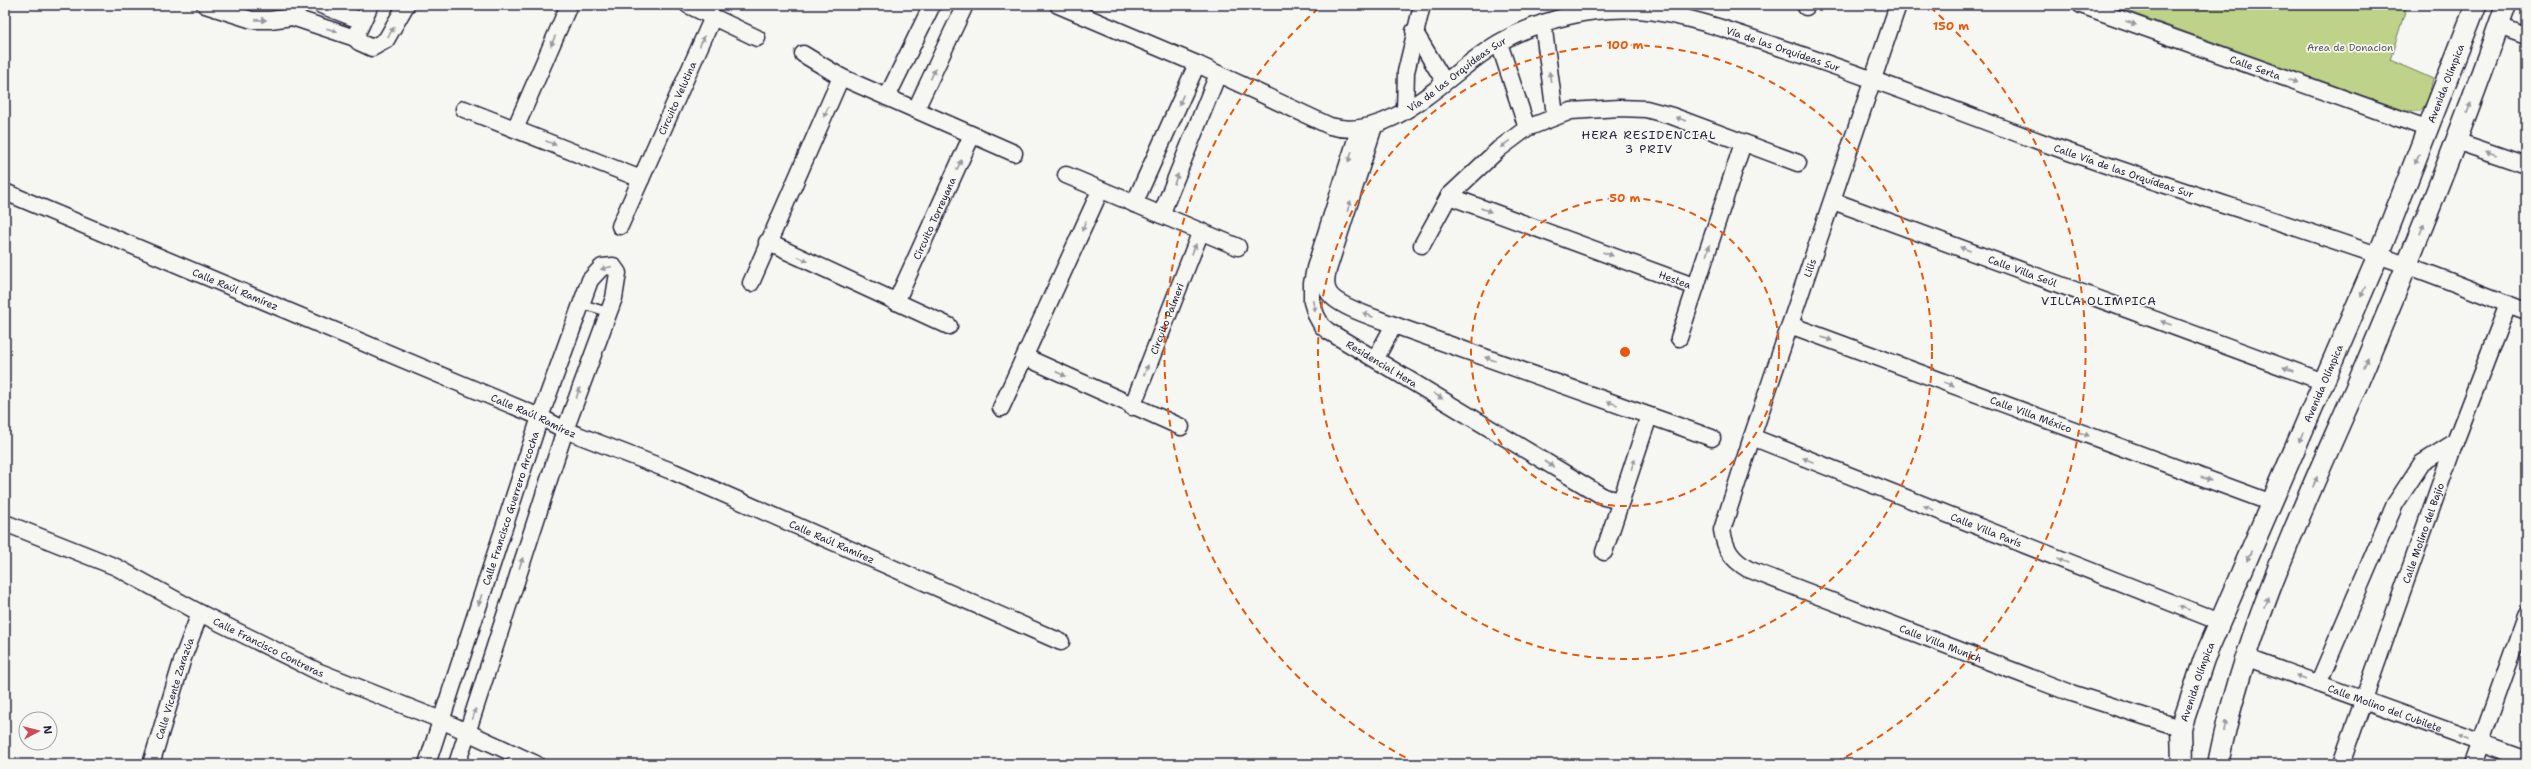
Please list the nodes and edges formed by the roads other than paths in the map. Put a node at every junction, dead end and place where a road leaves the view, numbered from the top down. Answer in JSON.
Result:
{"nodes":[{"id":1,"x":321,"y":5,"type":"edge"},
{"id":2,"x":370,"y":5,"type":"edge"},
{"id":3,"x":406,"y":5,"type":"edge"},
{"id":4,"x":569,"y":5,"type":"edge"},
{"id":5,"x":688,"y":5,"type":"edge"},
{"id":6,"x":932,"y":5,"type":"edge"},
{"id":7,"x":965,"y":5,"type":"edge"},
{"id":8,"x":1058,"y":5,"type":"edge"},
{"id":9,"x":1422,"y":5,"type":"edge"},
{"id":10,"x":1898,"y":5,"type":"edge"},
{"id":11,"x":2082,"y":5,"type":"edge"},
{"id":12,"x":2476,"y":5,"type":"edge"},
{"id":13,"x":2506,"y":5,"type":"edge"},
{"id":14,"x":209,"y":6,"type":"edge"},
{"id":15,"x":713,"y":17,"type":"junction"},
{"id":16,"x":362,"y":21,"type":"junction"},
{"id":17,"x":1543,"y":23,"type":"junction"},
{"id":18,"x":2499,"y":26,"type":"junction"},
{"id":19,"x":1414,"y":31,"type":"junction"},
{"id":20,"x":2526,"y":36,"type":"edge"},
{"id":21,"x":355,"y":38,"type":"junction"},
{"id":22,"x":757,"y":38,"type":"dead end"},
{"id":23,"x":1499,"y":42,"type":"junction"},
{"id":24,"x":803,"y":54,"type":"dead end"},
{"id":25,"x":1197,"y":64,"type":"junction"},
{"id":26,"x":1218,"y":74,"type":"junction"},
{"id":27,"x":841,"y":77,"type":"junction"},
{"id":28,"x":1872,"y":78,"type":"junction"},
{"id":29,"x":1444,"y":81,"type":"junction"},
{"id":30,"x":887,"y":97,"type":"junction"},
{"id":31,"x":464,"y":109,"type":"dead end"},
{"id":32,"x":916,"y":109,"type":"junction"},
{"id":33,"x":1405,"y":110,"type":"junction"},
{"id":34,"x":1555,"y":115,"type":"junction"},
{"id":35,"x":1366,"y":128,"type":"junction"},
{"id":36,"x":1527,"y":128,"type":"junction"},
{"id":37,"x":515,"y":129,"type":"junction"},
{"id":38,"x":2429,"y":129,"type":"junction"},
{"id":39,"x":972,"y":135,"type":"junction"},
{"id":40,"x":2456,"y":141,"type":"junction"},
{"id":41,"x":1743,"y":143,"type":"junction"},
{"id":42,"x":1014,"y":154,"type":"dead end"},
{"id":43,"x":1798,"y":163,"type":"dead end"},
{"id":44,"x":2526,"y":165,"type":"edge"},
{"id":45,"x":1066,"y":175,"type":"dead end"},
{"id":46,"x":641,"y":179,"type":"junction"},
{"id":47,"x":1100,"y":191,"type":"junction"},
{"id":48,"x":5,"y":192,"type":"edge"},
{"id":49,"x":1449,"y":196,"type":"junction"},
{"id":50,"x":1833,"y":200,"type":"junction"},
{"id":51,"x":1134,"y":204,"type":"junction"},
{"id":52,"x":1161,"y":215,"type":"junction"},
{"id":53,"x":620,"y":226,"type":"dead end"},
{"id":54,"x":1201,"y":232,"type":"junction"},
{"id":55,"x":768,"y":242,"type":"junction"},
{"id":56,"x":1422,"y":245,"type":"dead end"},
{"id":57,"x":1238,"y":247,"type":"dead end"},
{"id":58,"x":2378,"y":256,"type":"junction"},
{"id":59,"x":2408,"y":266,"type":"junction"},
{"id":60,"x":1321,"y":269,"type":"junction"},
{"id":61,"x":751,"y":283,"type":"dead end"},
{"id":62,"x":1696,"y":287,"type":"junction"},
{"id":63,"x":896,"y":302,"type":"junction"},
{"id":64,"x":582,"y":304,"type":"junction"},
{"id":65,"x":2508,"y":304,"type":"junction"},
{"id":66,"x":2526,"y":311,"type":"edge"},
{"id":67,"x":608,"y":312,"type":"junction"},
{"id":68,"x":1394,"y":325,"type":"junction"},
{"id":69,"x":1790,"y":325,"type":"junction"},
{"id":70,"x":949,"y":326,"type":"dead end"},
{"id":71,"x":1679,"y":338,"type":"dead end"},
{"id":72,"x":1025,"y":357,"type":"junction"},
{"id":73,"x":1376,"y":358,"type":"junction"},
{"id":74,"x":2324,"y":382,"type":"junction"},
{"id":75,"x":1132,"y":407,"type":"junction"},
{"id":76,"x":1001,"y":408,"type":"dead end"},
{"id":77,"x":1649,"y":416,"type":"junction"},
{"id":78,"x":540,"y":417,"type":"junction"},
{"id":79,"x":1181,"y":427,"type":"dead end"},
{"id":80,"x":565,"y":430,"type":"junction"},
{"id":81,"x":1752,"y":437,"type":"junction"},
{"id":82,"x":1712,"y":438,"type":"dead end"},
{"id":83,"x":2455,"y":442,"type":"junction"},
{"id":84,"x":1621,"y":501,"type":"junction"},
{"id":85,"x":2272,"y":503,"type":"junction"},
{"id":86,"x":5,"y":523,"type":"edge"},
{"id":87,"x":1722,"y":530,"type":"joint"},
{"id":88,"x":1604,"y":552,"type":"dead end"},
{"id":89,"x":200,"y":613,"type":"junction"},
{"id":90,"x":2526,"y":615,"type":"edge"},
{"id":91,"x":2220,"y":622,"type":"junction"},
{"id":92,"x":1061,"y":642,"type":"dead end"},
{"id":93,"x":2245,"y":657,"type":"junction"},
{"id":94,"x":2318,"y":684,"type":"junction"},
{"id":95,"x":2364,"y":700,"type":"junction"},
{"id":96,"x":441,"y":720,"type":"junction"},
{"id":97,"x":2181,"y":728,"type":"junction"},
{"id":98,"x":468,"y":732,"type":"junction"},
{"id":99,"x":2480,"y":744,"type":"junction"},
{"id":100,"x":2526,"y":759,"type":"edge"},
{"id":101,"x":151,"y":764,"type":"edge"},
{"id":102,"x":426,"y":764,"type":"edge"},
{"id":103,"x":457,"y":764,"type":"edge"},
{"id":104,"x":536,"y":764,"type":"edge"},
{"id":105,"x":2182,"y":764,"type":"edge"},
{"id":106,"x":2218,"y":764,"type":"edge"},
{"id":107,"x":2341,"y":764,"type":"edge"},
{"id":108,"x":2473,"y":764,"type":"edge"}],
"edges":[{"from":1,"to":16,"type":"street"},
{"from":2,"to":16,"type":"street"},
{"from":21,"to":3,"type":"street","one_way":true},
{"from":4,"to":37,"type":"street","one_way":true},
{"from":5,"to":15,"type":"street"},
{"from":6,"to":30,"type":"street"},
{"from":32,"to":7,"type":"street","one_way":true},
{"from":8,"to":25,"type":"street"},
{"from":9,"to":19,"type":"street"},
{"from":10,"to":28,"type":"street","name":"Lilis"},
{"from":11,"to":38,"type":"street","name":"Calle Serta","one_way":true},
{"from":12,"to":38,"type":"street","name":"Avenida Olímpica"},
{"from":13,"to":18,"type":"street"},
{"from":14,"to":21,"type":"street","one_way":true},
{"from":15,"to":22,"type":"street"},
{"from":46,"to":15,"type":"street","name":"Circuito Velutina","one_way":true},
{"from":16,"to":21,"type":"street"},
{"from":17,"to":23,"type":"street","name":"Vía de las Orquídeas Sur"},
{"from":17,"to":28,"type":"street","name":"Vía de las Orquídeas Sur"},
{"from":34,"to":17,"type":"street","one_way":true},
{"from":18,"to":20,"type":"street"},
{"from":40,"to":18,"type":"street","one_way":true},
{"from":19,"to":29,"type":"street"},
{"from":19,"to":33,"type":"street"},
{"from":23,"to":29,"type":"street","name":"Vía de las Orquídeas Sur"},
{"from":23,"to":36,"type":"street"},
{"from":24,"to":27,"type":"street"},
{"from":25,"to":26,"type":"street"},
{"from":25,"to":51,"type":"street","one_way":true},
{"from":26,"to":35,"type":"street"},
{"from":52,"to":26,"type":"street","one_way":true},
{"from":27,"to":30,"type":"street"},
{"from":27,"to":55,"type":"street","one_way":true},
{"from":28,"to":50,"type":"street","name":"Lilis"},
{"from":28,"to":58,"type":"street","name":"Calle Vía de las Orquídeas Sur"},
{"from":29,"to":33,"type":"street","name":"Vía de las Orquídeas Sur"},
{"from":30,"to":32,"type":"street"},
{"from":31,"to":37,"type":"street"},
{"from":32,"to":39,"type":"street"},
{"from":33,"to":35,"type":"street","name":"Vía de las Orquídeas Sur"},
{"from":34,"to":36,"type":"street"},
{"from":41,"to":34,"type":"street","one_way":true},
{"from":35,"to":60,"type":"street","name":"Residencial Hera"},
{"from":36,"to":49,"type":"street","one_way":true},
{"from":37,"to":46,"type":"street","one_way":true},
{"from":38,"to":58,"type":"street","name":"Avenida Olímpica","one_way":true},
{"from":39,"to":42,"type":"street"},
{"from":63,"to":39,"type":"street","name":"Circuito Torreyana","one_way":true},
{"from":44,"to":40,"type":"street","one_way":true},
{"from":59,"to":40,"type":"street","one_way":true},
{"from":41,"to":43,"type":"street"},
{"from":62,"to":41,"type":"street","name":"Hestea","one_way":true},
{"from":45,"to":47,"type":"street"},
{"from":46,"to":53,"type":"street","name":"Circuito Velutina"},
{"from":47,"to":51,"type":"street"},
{"from":47,"to":72,"type":"street","one_way":true},
{"from":48,"to":78,"type":"street","name":"Calle Raúl Ramírez"},
{"from":49,"to":56,"type":"street"},
{"from":49,"to":62,"type":"street","name":"Hestea","one_way":true},
{"from":50,"to":69,"type":"street","name":"Lilis"},
{"from":74,"to":50,"type":"street","name":"Calle Villa Seúl","one_way":true},
{"from":51,"to":52,"type":"street"},
{"from":52,"to":54,"type":"street"},
{"from":54,"to":57,"type":"street"},
{"from":75,"to":54,"type":"street","name":"Circuito Palmeri","one_way":true},
{"from":55,"to":61,"type":"street"},
{"from":55,"to":63,"type":"street","one_way":true},
{"from":58,"to":59,"type":"street","name":"Calle Vía de las Orquídeas Sur"},
{"from":58,"to":74,"type":"street","name":"Avenida Olímpica","one_way":true},
{"from":59,"to":65,"type":"street","name":"Calle Vía de las Orquídeas Sur"},
{"from":93,"to":59,"type":"street","one_way":true},
{"from":68,"to":60,"type":"street","name":"Residencial Hera","one_way":true},
{"from":60,"to":73,"type":"street","name":"Residencial Hera","one_way":true},
{"from":62,"to":71,"type":"street"},
{"from":63,"to":70,"type":"street"},
{"from":64,"to":67,"type":"lane"},
{"from":67,"to":64,"type":"street","name":"Calle Francisco Guerrero Arcocha","one_way":true},
{"from":64,"to":78,"type":"street","name":"Calle Francisco Guerrero Arcocha"},
{"from":65,"to":66,"type":"street","name":"Calle Vía de las Orquídeas Sur"},
{"from":65,"to":83,"type":"street","name":"Calle Molino del Bajío"},
{"from":80,"to":67,"type":"street","name":"Calle Francisco Guerrero Arcocha","one_way":true},
{"from":68,"to":73,"type":"street"},
{"from":77,"to":68,"type":"street","name":"Residencial Hera","one_way":true},
{"from":69,"to":81,"type":"street","name":"Lilis"},
{"from":69,"to":85,"type":"street","name":"Calle Villa México","one_way":true},
{"from":72,"to":75,"type":"street","one_way":true},
{"from":72,"to":76,"type":"street"},
{"from":73,"to":84,"type":"street","name":"Residencial Hera","one_way":true},
{"from":74,"to":85,"type":"street","name":"Avenida Olímpica","one_way":true},
{"from":75,"to":79,"type":"street"},
{"from":77,"to":82,"type":"street","name":"Residencial Hera"},
{"from":84,"to":77,"type":"street","one_way":true},
{"from":78,"to":80,"type":"street","name":"Calle Raúl Ramírez"},
{"from":78,"to":96,"type":"street","name":"Calle Francisco Guerrero Arcocha","one_way":true},
{"from":80,"to":92,"type":"street","name":"Calle Raúl Ramírez"},
{"from":98,"to":80,"type":"street","name":"Calle Francisco Guerrero Arcocha","one_way":true},
{"from":81,"to":87,"type":"street","name":"Lilis"},
{"from":91,"to":81,"type":"street","name":"Calle Villa París","one_way":true},
{"from":83,"to":94,"type":"street"},
{"from":83,"to":95,"type":"street","name":"Calle Molino del Bajío"},
{"from":84,"to":88,"type":"street"},
{"from":85,"to":91,"type":"street","name":"Avenida Olímpica","one_way":true},
{"from":86,"to":89,"type":"street","name":"Calle Francisco Contreras"},
{"from":87,"to":97,"type":"street","name":"Calle Villa Munich"},
{"from":89,"to":96,"type":"street","name":"Calle Francisco Contreras"},
{"from":89,"to":101,"type":"street","name":"Calle Vicente Zarazúa"},
{"from":90,"to":99,"type":"street"},
{"from":91,"to":97,"type":"street","name":"Avenida Olímpica"},
{"from":94,"to":93,"type":"street","name":"Calle Molino del Cubilete","one_way":true},
{"from":106,"to":93,"type":"street","one_way":true},
{"from":94,"to":95,"type":"street","name":"Calle Molino del Cubilete"},
{"from":99,"to":95,"type":"street","name":"Calle Molino del Cubilete","one_way":true},
{"from":95,"to":107,"type":"street","name":"Calle Molino del Bajío"},
{"from":96,"to":98,"type":"street","name":"Calle Francisco Contreras"},
{"from":96,"to":102,"type":"street","name":"Calle Francisco Guerrero Arcocha"},
{"from":97,"to":105,"type":"street","name":"Avenida Olímpica"},
{"from":98,"to":103,"type":"street","name":"Calle Francisco Guerrero Arcocha"},
{"from":98,"to":104,"type":"street","name":"Calle Francisco Contreras"},
{"from":99,"to":100,"type":"street","name":"Calle Molino del Cubilete"},
{"from":99,"to":108,"type":"street"}]}
